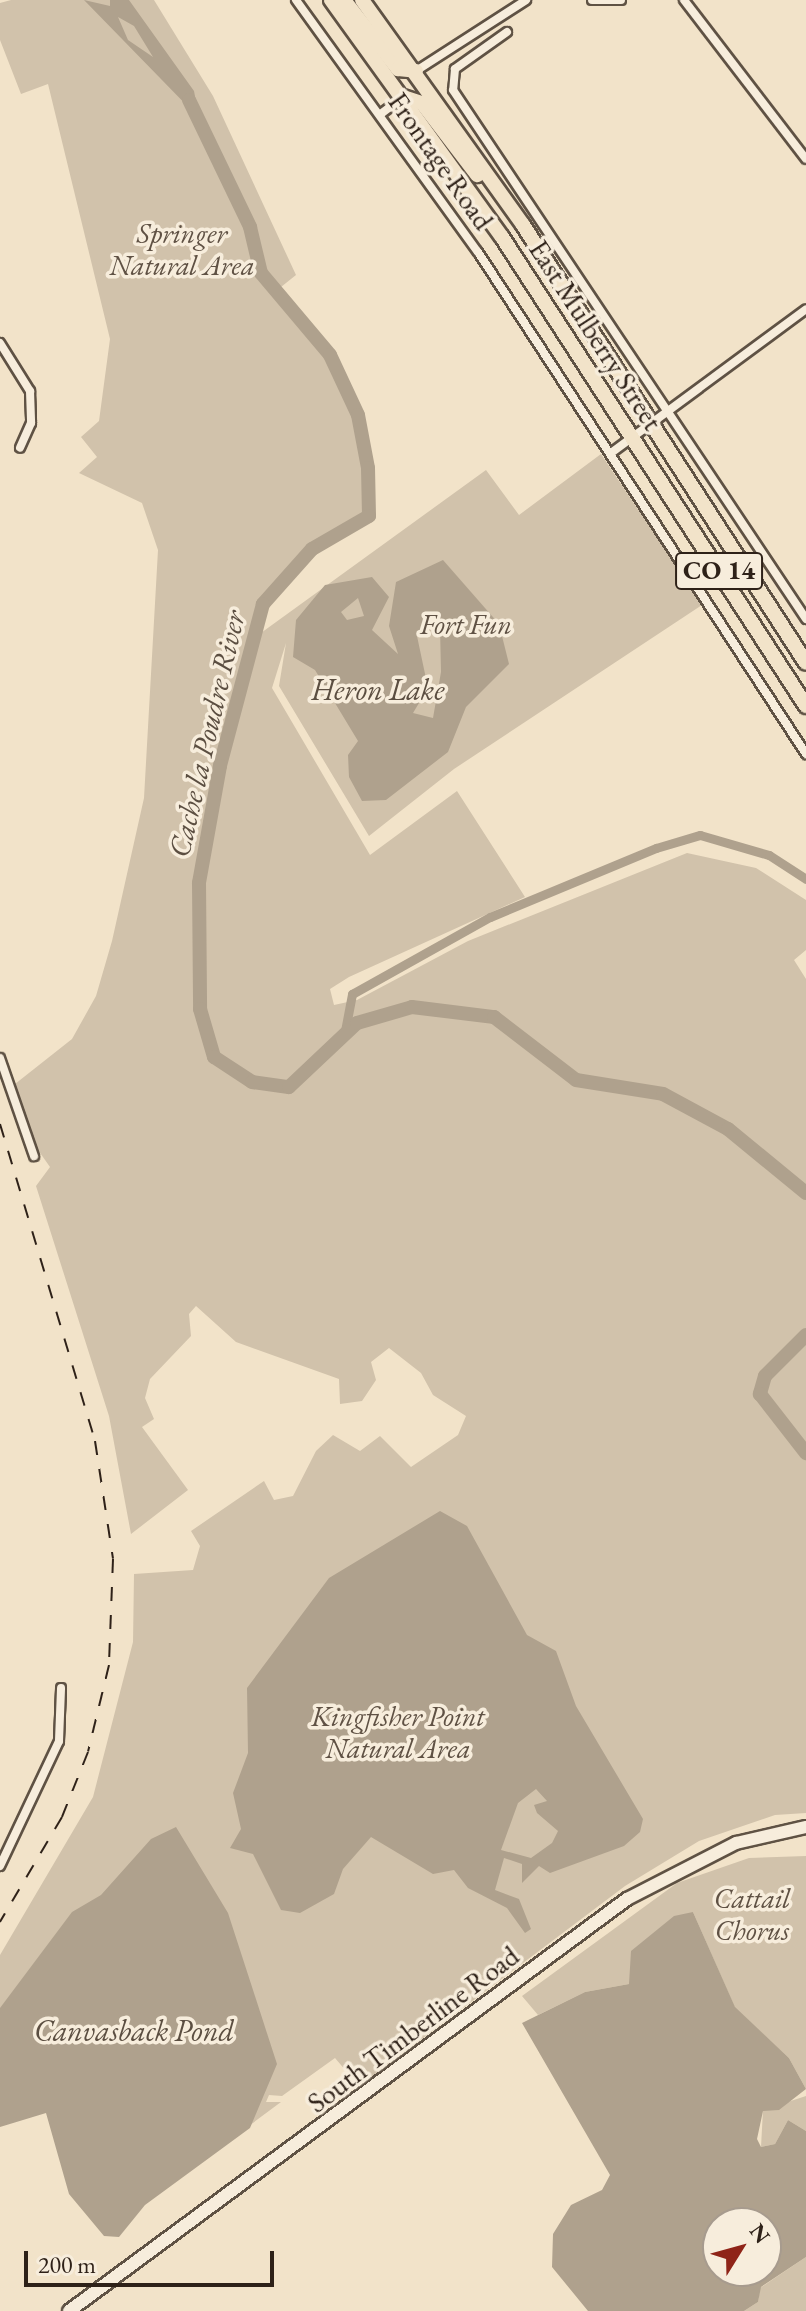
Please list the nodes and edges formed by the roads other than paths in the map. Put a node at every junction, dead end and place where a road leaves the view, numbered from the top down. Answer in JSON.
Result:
{"nodes":[{"id":1,"x":296,"y":0,"type":"edge"},
{"id":2,"x":331,"y":0,"type":"edge"},
{"id":3,"x":344,"y":0,"type":"edge"},
{"id":4,"x":362,"y":0,"type":"edge"},
{"id":5,"x":526,"y":0,"type":"edge"},
{"id":6,"x":592,"y":0,"type":"edge"},
{"id":7,"x":621,"y":0,"type":"edge"},
{"id":8,"x":684,"y":0,"type":"edge"},
{"id":9,"x":507,"y":32,"type":"dead end"},
{"id":10,"x":416,"y":71,"type":"junction"},
{"id":11,"x":403,"y":97,"type":"junction"},
{"id":12,"x":382,"y":113,"type":"junction"},
{"id":13,"x":806,"y":159,"type":"edge"},
{"id":14,"x":536,"y":247,"type":"junction"},
{"id":15,"x":806,"y":309,"type":"edge"},
{"id":16,"x":0,"y":343,"type":"edge"},
{"id":17,"x":670,"y":410,"type":"junction"},
{"id":18,"x":651,"y":424,"type":"junction"},
{"id":19,"x":632,"y":437,"type":"junction"},
{"id":20,"x":20,"y":448,"type":"dead end"},
{"id":21,"x":611,"y":453,"type":"junction"},
{"id":22,"x":806,"y":619,"type":"edge"},
{"id":23,"x":806,"y":663,"type":"edge"},
{"id":24,"x":806,"y":706,"type":"edge"},
{"id":25,"x":806,"y":754,"type":"edge"},
{"id":26,"x":0,"y":1058,"type":"edge"},
{"id":27,"x":34,"y":1156,"type":"dead end"},
{"id":28,"x":61,"y":1688,"type":"dead end"},
{"id":29,"x":806,"y":1827,"type":"edge"},
{"id":30,"x":0,"y":1866,"type":"edge"},
{"id":31,"x":69,"y":2311,"type":"edge"}],
"edges":[{"from":1,"to":12,"type":"street","name":"Frontage Road"},
{"from":2,"to":11,"type":"highway","name":"East Mulberry Street","number":"CO 14"},
{"from":3,"to":10,"type":"highway"},
{"from":4,"to":10,"type":"highway","name":"East Mulberry Street","number":"CO 14"},
{"from":5,"to":10,"type":"street"},
{"from":6,"to":7,"type":"street"},
{"from":8,"to":13,"type":"street"},
{"from":9,"to":17,"type":"street","name":"Frontage Road"},
{"from":10,"to":14,"type":"highway","name":"East Mulberry Street","number":"CO 14"},
{"from":11,"to":12,"type":"street"},
{"from":11,"to":14,"type":"highway"},
{"from":11,"to":19,"type":"highway","name":"East Mulberry Street","number":"CO 14"},
{"from":12,"to":21,"type":"street","name":"Frontage Road"},
{"from":14,"to":18,"type":"highway","name":"East Mulberry Street","number":"CO 14"},
{"from":15,"to":17,"type":"street"},
{"from":16,"to":20,"type":"street"},
{"from":17,"to":18,"type":"street"},
{"from":17,"to":22,"type":"street","name":"Frontage Road"},
{"from":18,"to":19,"type":"street"},
{"from":18,"to":23,"type":"highway","name":"East Mulberry Street","number":"CO 14"},
{"from":19,"to":21,"type":"street"},
{"from":19,"to":24,"type":"highway","name":"East Mulberry Street","number":"CO 14"},
{"from":21,"to":25,"type":"street","name":"Frontage Road"},
{"from":26,"to":27,"type":"street"},
{"from":28,"to":30,"type":"street"},
{"from":29,"to":31,"type":"main road","name":"South Timberline Road"}]}
